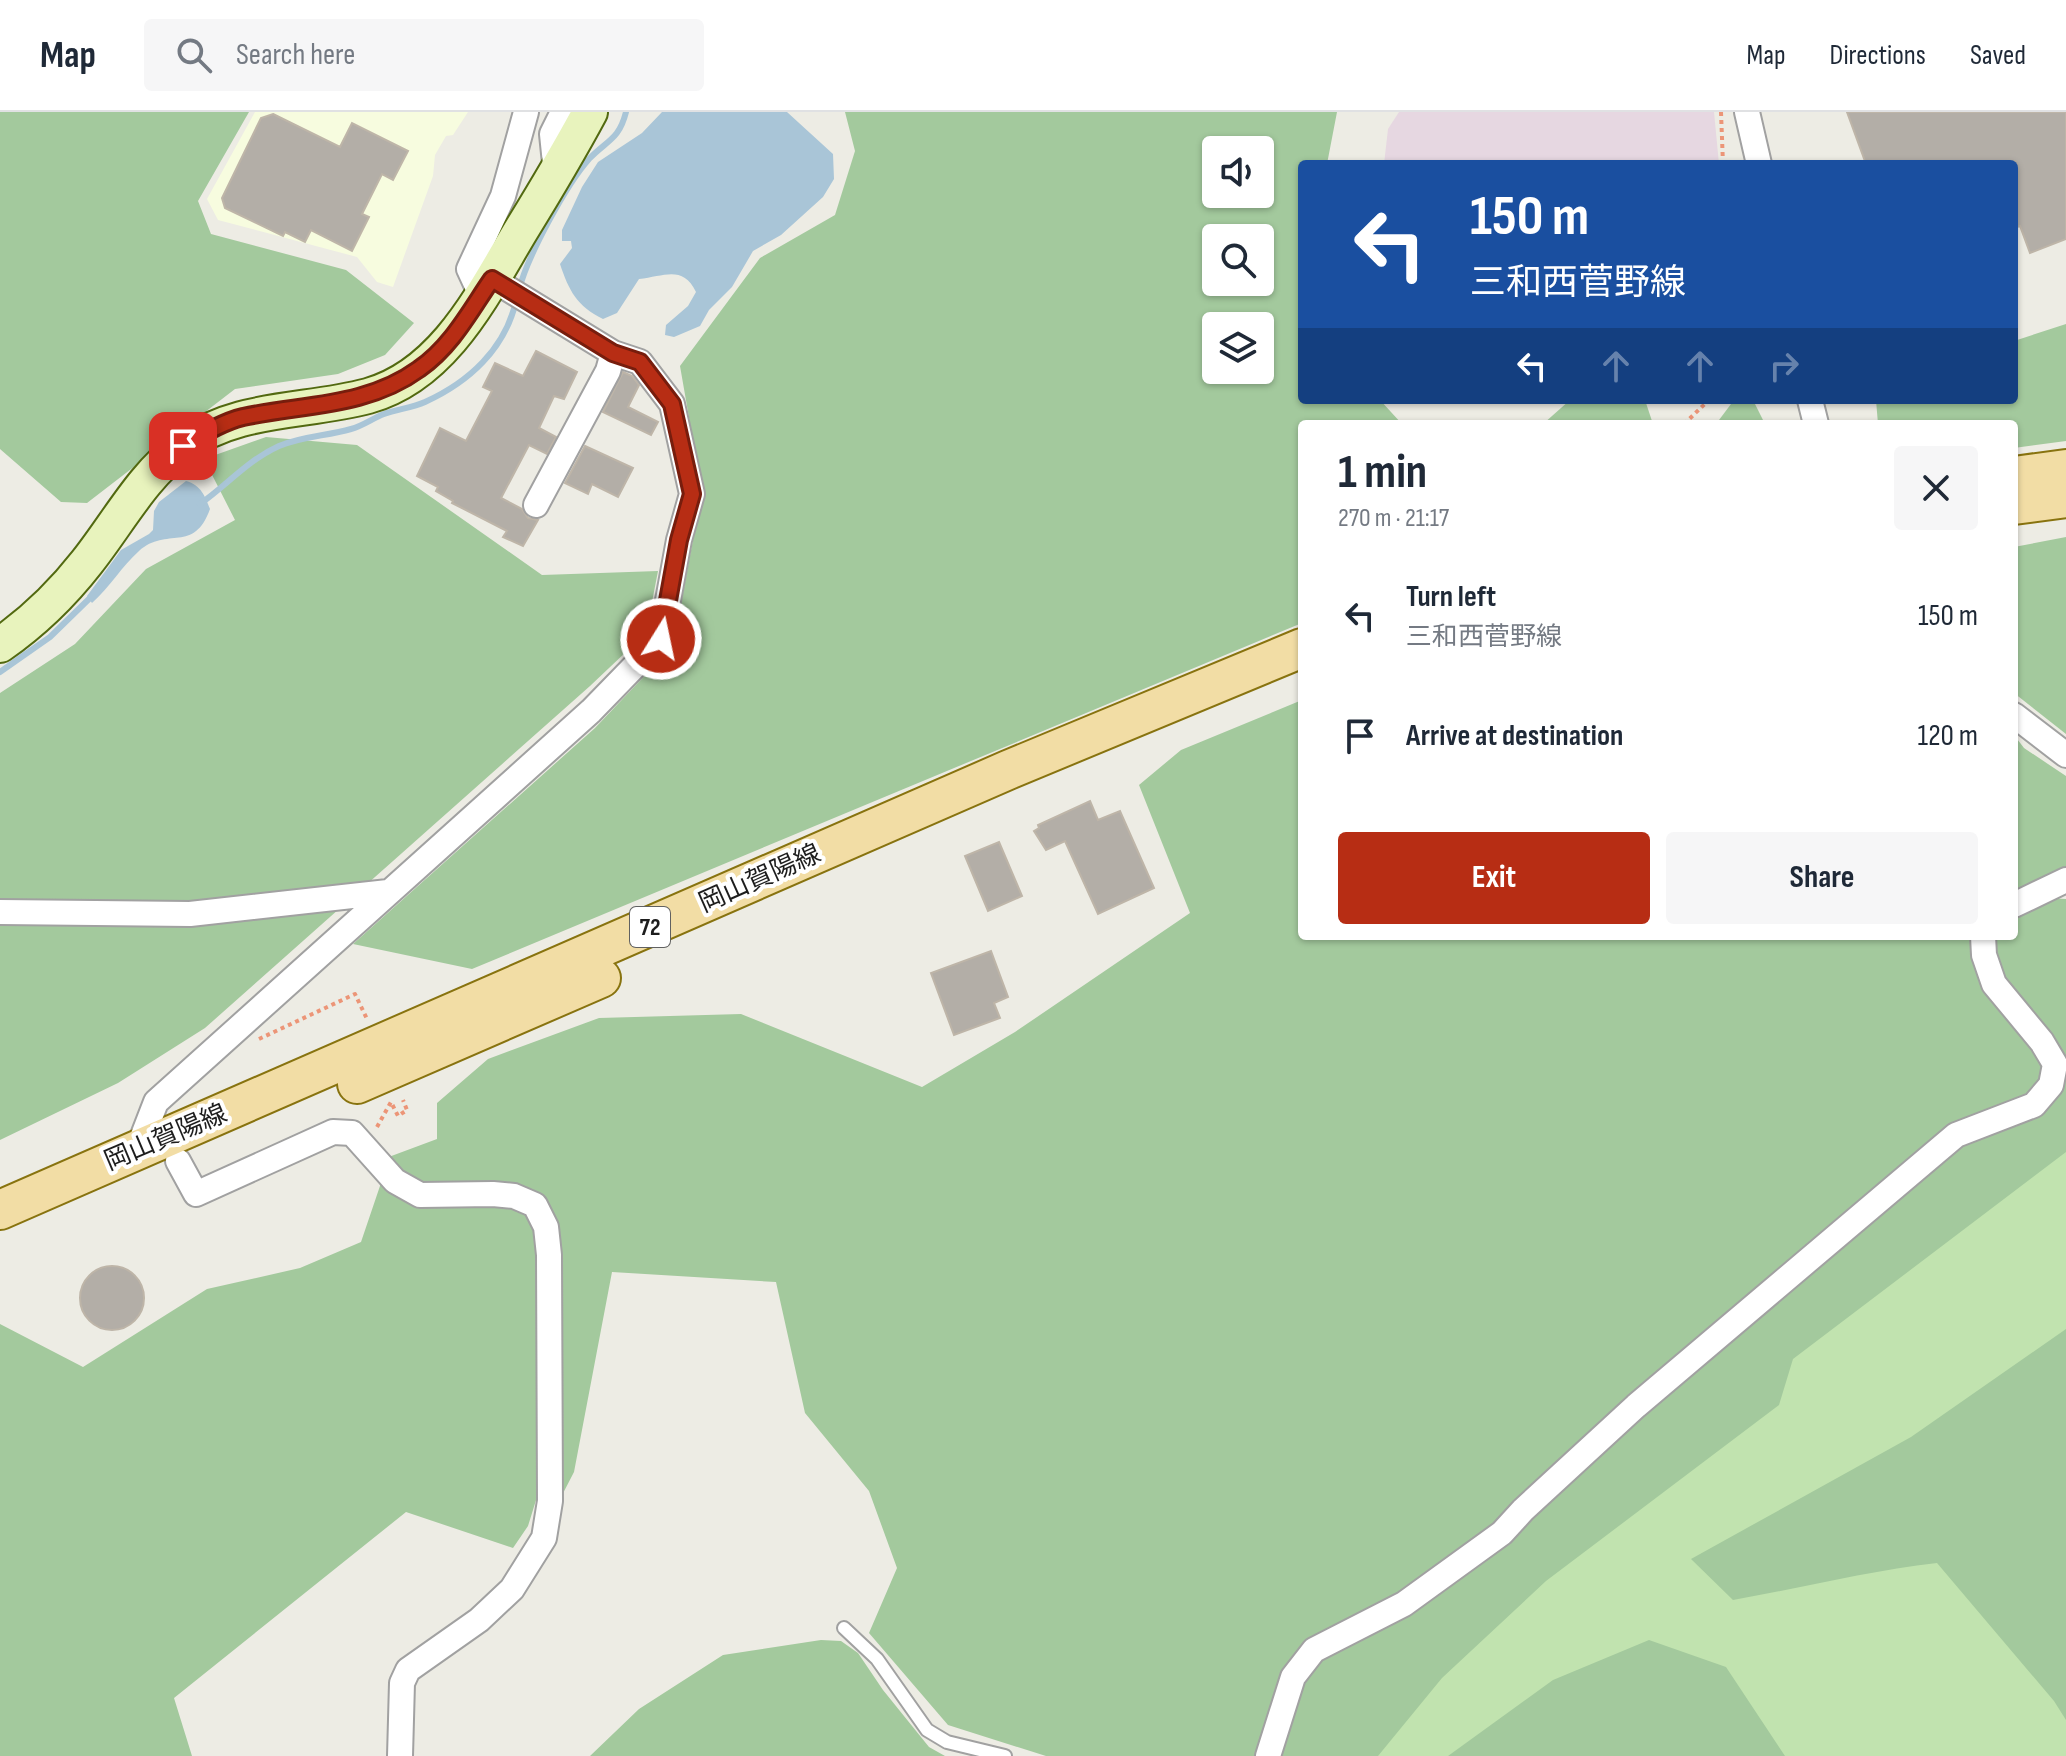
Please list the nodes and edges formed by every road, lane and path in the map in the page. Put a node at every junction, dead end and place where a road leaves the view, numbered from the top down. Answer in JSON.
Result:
{"nodes":[{"id":1,"x":526,"y":112,"type":"edge"},
{"id":2,"x":563,"y":112,"type":"edge"},
{"id":3,"x":590,"y":112,"type":"edge"},
{"id":4,"x":1721,"y":112,"type":"edge"},
{"id":5,"x":1747,"y":112,"type":"edge"},
{"id":6,"x":1723,"y":160,"type":"edge"},
{"id":7,"x":1758,"y":160,"type":"edge"},
{"id":8,"x":556,"y":173,"type":"junction"},
{"id":9,"x":503,"y":291,"type":"junction"},
{"id":10,"x":613,"y":353,"type":"junction"},
{"id":11,"x":1705,"y":404,"type":"edge"},
{"id":12,"x":1688,"y":420,"type":"edge"},
{"id":13,"x":2066,"y":469,"type":"edge"},
{"id":14,"x":2018,"y":475,"type":"edge"},
{"id":15,"x":2066,"y":498,"type":"edge"},
{"id":16,"x":2018,"y":504,"type":"edge"},
{"id":17,"x":536,"y":505,"type":"dead end"},
{"id":18,"x":0,"y":645,"type":"edge"},
{"id":19,"x":1298,"y":650,"type":"edge"},
{"id":20,"x":1298,"y":679,"type":"edge"},
{"id":21,"x":2018,"y":718,"type":"edge"},
{"id":22,"x":2066,"y":755,"type":"edge"},
{"id":23,"x":2066,"y":880,"type":"edge"},
{"id":24,"x":388,"y":892,"type":"junction"},
{"id":25,"x":2018,"y":903,"type":"edge"},
{"id":26,"x":0,"y":912,"type":"edge"},
{"id":27,"x":1983,"y":940,"type":"edge"},
{"id":28,"x":367,"y":1019,"type":"dead end"},
{"id":29,"x":218,"y":1046,"type":"junction"},
{"id":30,"x":403,"y":1100,"type":"dead end"},
{"id":31,"x":361,"y":1142,"type":"junction"},
{"id":32,"x":137,"y":1151,"type":"junction"},
{"id":33,"x":178,"y":1161,"type":"junction"},
{"id":34,"x":0,"y":1210,"type":"edge"},
{"id":35,"x":0,"y":1238,"type":"edge"},
{"id":36,"x":844,"y":1628,"type":"dead end"},
{"id":37,"x":400,"y":1756,"type":"edge"},
{"id":38,"x":1005,"y":1756,"type":"edge"},
{"id":39,"x":1268,"y":1756,"type":"edge"}],
"edges":[{"from":1,"to":9,"type":"street"},
{"from":2,"to":8,"type":"street"},
{"from":3,"to":8,"type":"main road"},
{"from":4,"to":6,"type":"path"},
{"from":5,"to":7,"type":"street"},
{"from":8,"to":9,"type":"main road"},
{"from":9,"to":10,"type":"street"},
{"from":9,"to":18,"type":"main road"},
{"from":10,"to":17,"type":"street"},
{"from":10,"to":24,"type":"street"},
{"from":11,"to":12,"type":"path"},
{"from":13,"to":14,"type":"main road"},
{"from":15,"to":16,"type":"main road"},
{"from":19,"to":32,"type":"main road","name":"岡山賀陽線","number":"72"},
{"from":20,"to":33,"type":"main road","name":"岡山賀陽線","number":"72"},
{"from":21,"to":22,"type":"street"},
{"from":23,"to":25,"type":"street"},
{"from":24,"to":26,"type":"street"},
{"from":24,"to":29,"type":"street"},
{"from":27,"to":39,"type":"street"},
{"from":28,"to":29,"type":"path"},
{"from":29,"to":32,"type":"street"},
{"from":30,"to":31,"type":"path"},
{"from":31,"to":33,"type":"street"},
{"from":31,"to":37,"type":"street"},
{"from":32,"to":34,"type":"main road","name":"岡山賀陽線","number":"72"},
{"from":33,"to":35,"type":"main road","name":"岡山賀陽線","number":"72"},
{"from":36,"to":38,"type":"lane"}]}
